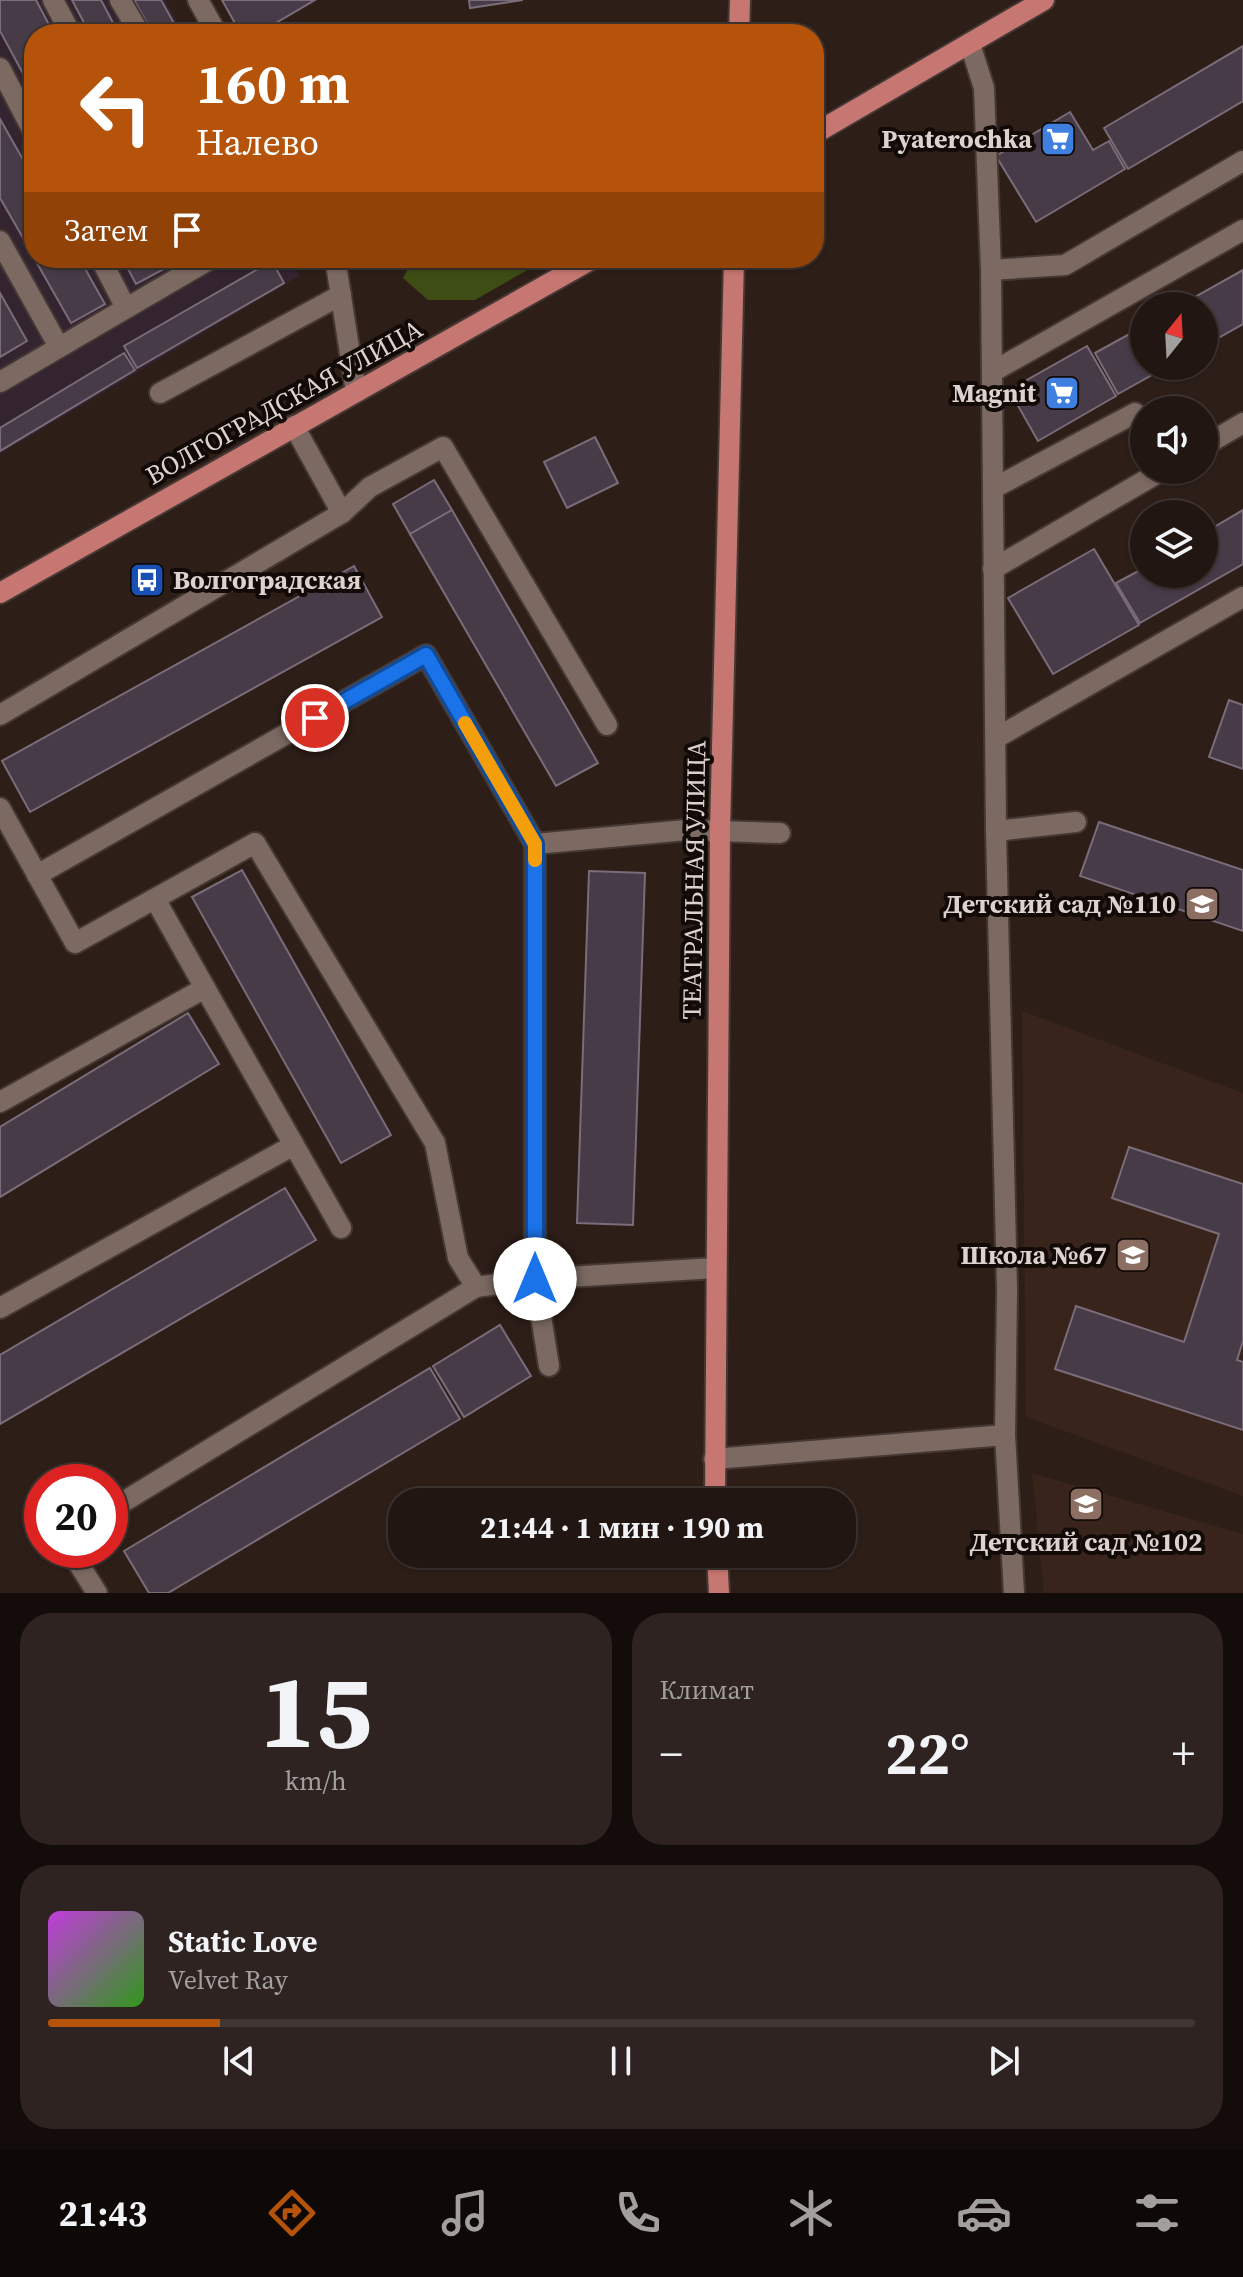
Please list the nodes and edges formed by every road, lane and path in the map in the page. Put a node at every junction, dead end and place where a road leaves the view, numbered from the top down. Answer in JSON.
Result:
{"nodes":[{"id":1,"x":53,"y":0,"type":"edge"},
{"id":2,"x":120,"y":0,"type":"edge"},
{"id":3,"x":198,"y":0,"type":"edge"},
{"id":4,"x":740,"y":0,"type":"edge"},
{"id":5,"x":1044,"y":0,"type":"edge"},
{"id":6,"x":66,"y":24,"type":"edge"},
{"id":7,"x":134,"y":24,"type":"edge"},
{"id":8,"x":211,"y":24,"type":"edge"},
{"id":9,"x":739,"y":24,"type":"edge"},
{"id":10,"x":970,"y":44,"type":"junction"},
{"id":11,"x":0,"y":68,"type":"edge"},
{"id":12,"x":24,"y":114,"type":"edge"},
{"id":13,"x":824,"y":128,"type":"edge"},
{"id":14,"x":1243,"y":161,"type":"edge"},
{"id":15,"x":1243,"y":230,"type":"edge"},
{"id":16,"x":0,"y":241,"type":"edge"},
{"id":17,"x":105,"y":268,"type":"edge"},
{"id":18,"x":190,"y":268,"type":"edge"},
{"id":19,"x":337,"y":268,"type":"edge"},
{"id":20,"x":576,"y":268,"type":"edge"},
{"id":21,"x":734,"y":268,"type":"edge"},
{"id":22,"x":991,"y":270,"type":"junction"},
{"id":23,"x":341,"y":295,"type":"junction"},
{"id":24,"x":126,"y":308,"type":"junction"},
{"id":25,"x":59,"y":347,"type":"junction"},
{"id":26,"x":992,"y":372,"type":"junction"},
{"id":27,"x":0,"y":382,"type":"edge"},
{"id":28,"x":356,"y":392,"type":"junction"},
{"id":29,"x":160,"y":393,"type":"dead end"},
{"id":30,"x":1130,"y":416,"type":"edge"},
{"id":31,"x":1243,"y":423,"type":"edge"},
{"id":32,"x":294,"y":426,"type":"junction"},
{"id":33,"x":1218,"y":438,"type":"edge"},
{"id":34,"x":1139,"y":484,"type":"edge"},
{"id":35,"x":994,"y":488,"type":"junction"},
{"id":36,"x":342,"y":513,"type":"junction"},
{"id":37,"x":993,"y":569,"type":"junction"},
{"id":38,"x":0,"y":593,"type":"edge"},
{"id":39,"x":1243,"y":597,"type":"edge"},
{"id":40,"x":0,"y":715,"type":"edge"},
{"id":41,"x":607,"y":725,"type":"dead end"},
{"id":42,"x":996,"y":738,"type":"junction"},
{"id":43,"x":0,"y":809,"type":"edge"},
{"id":44,"x":1076,"y":822,"type":"dead end"},
{"id":45,"x":720,"y":831,"type":"junction"},
{"id":46,"x":996,"y":831,"type":"junction"},
{"id":47,"x":780,"y":833,"type":"dead end"},
{"id":48,"x":535,"y":844,"type":"junction"},
{"id":49,"x":37,"y":875,"type":"junction"},
{"id":50,"x":155,"y":899,"type":"junction"},
{"id":51,"x":205,"y":988,"type":"junction"},
{"id":52,"x":0,"y":1102,"type":"edge"},
{"id":53,"x":294,"y":1145,"type":"junction"},
{"id":54,"x":341,"y":1228,"type":"dead end"},
{"id":55,"x":715,"y":1268,"type":"junction"},
{"id":56,"x":535,"y":1279,"type":"junction"},
{"id":57,"x":476,"y":1287,"type":"junction"},
{"id":58,"x":0,"y":1308,"type":"edge"},
{"id":59,"x":549,"y":1366,"type":"dead end"},
{"id":60,"x":1005,"y":1435,"type":"junction"},
{"id":61,"x":714,"y":1459,"type":"junction"},
{"id":62,"x":715,"y":1488,"type":"edge"},
{"id":63,"x":128,"y":1499,"type":"edge"},
{"id":64,"x":81,"y":1568,"type":"edge"},
{"id":65,"x":718,"y":1568,"type":"edge"},
{"id":66,"x":97,"y":1593,"type":"edge"},
{"id":67,"x":719,"y":1593,"type":"edge"},
{"id":68,"x":1014,"y":1593,"type":"edge"}],
"edges":[{"from":1,"to":6,"type":"lane"},
{"from":2,"to":7,"type":"lane"},
{"from":3,"to":8,"type":"lane"},
{"from":4,"to":9,"type":"main road"},
{"from":5,"to":10,"type":"main road"},
{"from":10,"to":13,"type":"main road"},
{"from":10,"to":22,"type":"lane"},
{"from":11,"to":12,"type":"lane"},
{"from":14,"to":22,"type":"lane"},
{"from":15,"to":26,"type":"lane"},
{"from":16,"to":25,"type":"lane"},
{"from":17,"to":24,"type":"lane"},
{"from":18,"to":24,"type":"lane"},
{"from":19,"to":23,"type":"lane"},
{"from":20,"to":28,"type":"main road","name":"ВОЛГОГРАДСКАЯ УЛИЦА"},
{"from":21,"to":45,"type":"main road","name":"ТЕАТРАЛЬНАЯ УЛИЦА"},
{"from":22,"to":26,"type":"lane"},
{"from":23,"to":28,"type":"lane"},
{"from":23,"to":29,"type":"lane"},
{"from":24,"to":25,"type":"lane"},
{"from":25,"to":27,"type":"lane"},
{"from":26,"to":35,"type":"lane"},
{"from":28,"to":32,"type":"main road","name":"ВОЛГОГРАДСКАЯ УЛИЦА"},
{"from":30,"to":35,"type":"lane"},
{"from":31,"to":33,"type":"lane"},
{"from":32,"to":36,"type":"lane"},
{"from":32,"to":38,"type":"main road","name":"ВОЛГОГРАДСКАЯ УЛИЦА"},
{"from":34,"to":37,"type":"lane"},
{"from":35,"to":37,"type":"lane"},
{"from":36,"to":40,"type":"lane"},
{"from":36,"to":41,"type":"lane"},
{"from":37,"to":42,"type":"lane"},
{"from":39,"to":42,"type":"lane"},
{"from":42,"to":46,"type":"lane"},
{"from":43,"to":49,"type":"lane"},
{"from":44,"to":46,"type":"lane"},
{"from":45,"to":47,"type":"lane"},
{"from":45,"to":48,"type":"lane"},
{"from":45,"to":55,"type":"main road","name":"ТЕАТРАЛЬНАЯ УЛИЦА"},
{"from":46,"to":60,"type":"lane"},
{"from":48,"to":49,"type":"lane"},
{"from":48,"to":56,"type":"lane"},
{"from":49,"to":50,"type":"lane"},
{"from":50,"to":51,"type":"lane"},
{"from":50,"to":57,"type":"lane"},
{"from":51,"to":52,"type":"lane"},
{"from":51,"to":53,"type":"lane"},
{"from":53,"to":54,"type":"lane"},
{"from":53,"to":58,"type":"lane"},
{"from":55,"to":56,"type":"lane"},
{"from":55,"to":61,"type":"main road","name":"ТЕАТРАЛЬНАЯ УЛИЦА"},
{"from":56,"to":57,"type":"lane"},
{"from":56,"to":59,"type":"lane"},
{"from":57,"to":63,"type":"lane"},
{"from":60,"to":61,"type":"lane"},
{"from":60,"to":68,"type":"lane"},
{"from":61,"to":62,"type":"main road","name":"ТЕАТРАЛЬНАЯ УЛИЦА"},
{"from":64,"to":66,"type":"lane"},
{"from":65,"to":67,"type":"main road"}]}
